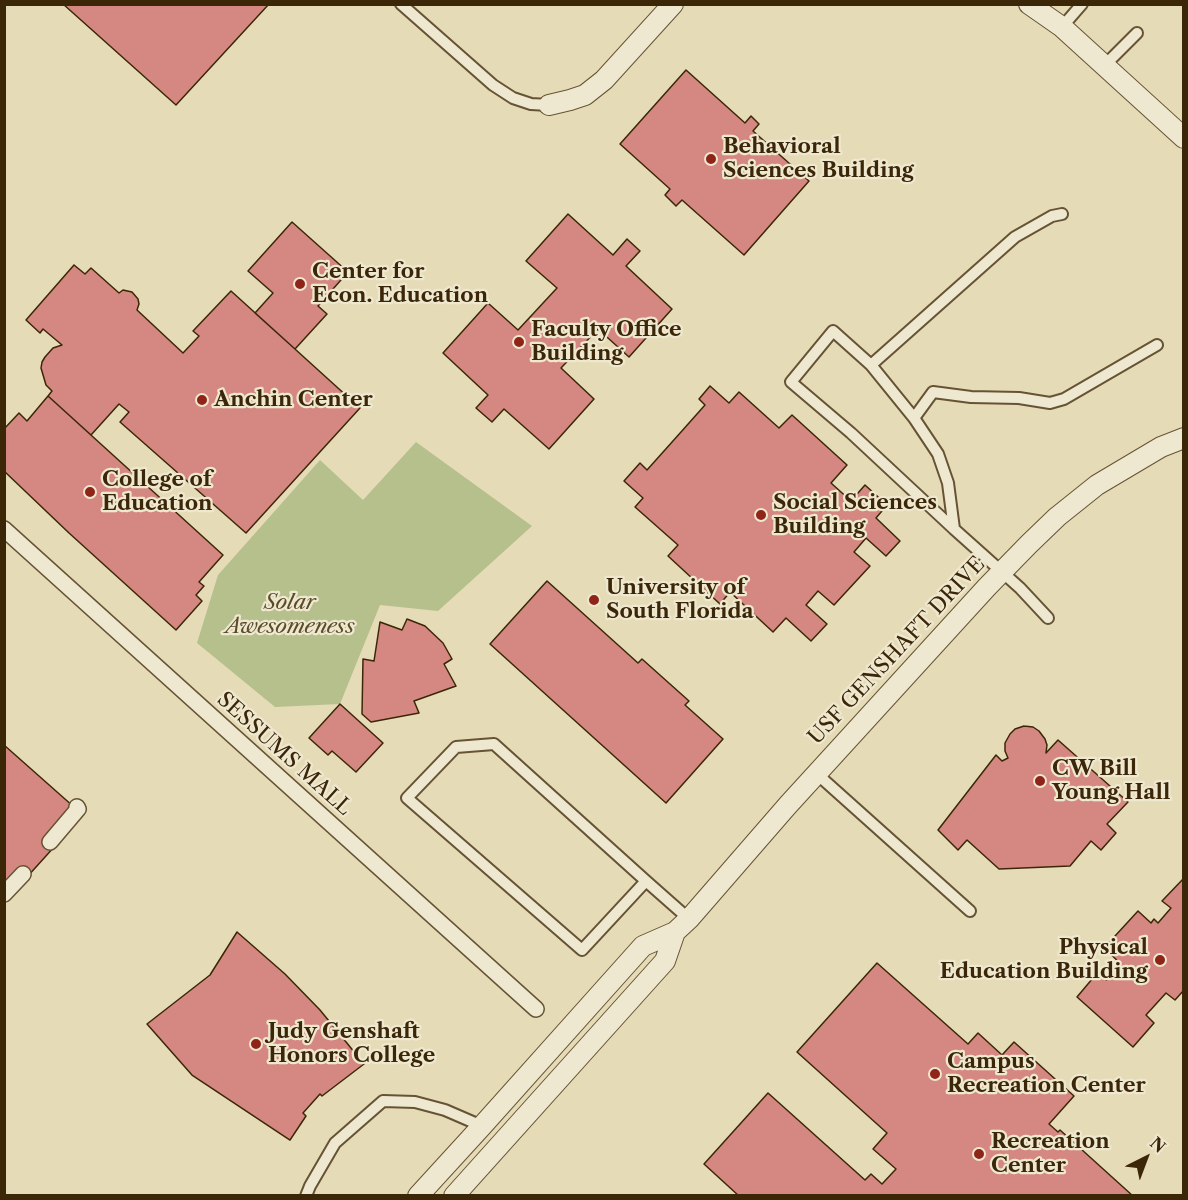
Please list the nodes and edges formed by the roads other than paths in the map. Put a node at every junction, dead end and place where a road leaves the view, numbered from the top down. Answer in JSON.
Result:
{"nodes":[{"id":1,"x":401,"y":4,"type":"edge"},
{"id":2,"x":673,"y":4,"type":"edge"},
{"id":3,"x":1029,"y":4,"type":"edge"},
{"id":4,"x":1082,"y":4,"type":"edge"},
{"id":5,"x":1062,"y":27,"type":"junction"},
{"id":6,"x":1137,"y":33,"type":"dead end"},
{"id":7,"x":1104,"y":66,"type":"junction"},
{"id":8,"x":549,"y":105,"type":"joint"},
{"id":9,"x":1184,"y":138,"type":"edge"},
{"id":10,"x":1062,"y":214,"type":"dead end"},
{"id":11,"x":1157,"y":345,"type":"dead end"},
{"id":12,"x":871,"y":365,"type":"junction"},
{"id":13,"x":914,"y":418,"type":"junction"},
{"id":14,"x":1184,"y":438,"type":"edge"},
{"id":15,"x":4,"y":529,"type":"edge"},
{"id":16,"x":954,"y":530,"type":"junction"},
{"id":17,"x":1002,"y":572,"type":"junction"},
{"id":18,"x":1048,"y":618,"type":"dead end"},
{"id":19,"x":817,"y":774,"type":"junction"},
{"id":20,"x":76,"y":807,"type":"dead end"},
{"id":21,"x":50,"y":842,"type":"dead end"},
{"id":22,"x":23,"y":874,"type":"dead end"},
{"id":23,"x":646,"y":881,"type":"junction"},
{"id":24,"x":4,"y":894,"type":"edge"},
{"id":25,"x":970,"y":911,"type":"dead end"},
{"id":26,"x":682,"y":926,"type":"junction"},
{"id":27,"x":536,"y":1009,"type":"dead end"},
{"id":28,"x":482,"y":1126,"type":"junction"},
{"id":29,"x":306,"y":1196,"type":"edge"},
{"id":30,"x":418,"y":1196,"type":"edge"},
{"id":31,"x":454,"y":1196,"type":"edge"}],
"edges":[{"from":1,"to":8,"type":"lane"},
{"from":2,"to":8,"type":"street"},
{"from":3,"to":5,"type":"street"},
{"from":4,"to":5,"type":"lane"},
{"from":5,"to":7,"type":"street"},
{"from":6,"to":7,"type":"lane"},
{"from":7,"to":9,"type":"street"},
{"from":10,"to":12,"type":"lane"},
{"from":11,"to":13,"type":"lane"},
{"from":12,"to":13,"type":"lane"},
{"from":12,"to":16,"type":"lane"},
{"from":13,"to":16,"type":"lane"},
{"from":14,"to":17,"type":"street","name":"USF GENSHAFT DRIVE"},
{"from":15,"to":27,"type":"street","name":"SESSUMS MALL"},
{"from":16,"to":17,"type":"lane"},
{"from":17,"to":18,"type":"lane"},
{"from":17,"to":19,"type":"street","name":"USF GENSHAFT DRIVE"},
{"from":19,"to":25,"type":"lane"},
{"from":19,"to":26,"type":"street","name":"USF GENSHAFT DRIVE"},
{"from":20,"to":21,"type":"street"},
{"from":22,"to":24,"type":"street"},
{"from":23,"to":23,"type":"lane"},
{"from":23,"to":26,"type":"lane"},
{"from":26,"to":28,"type":"street"},
{"from":26,"to":31,"type":"street"},
{"from":28,"to":29,"type":"lane"},
{"from":28,"to":30,"type":"street"}]}
